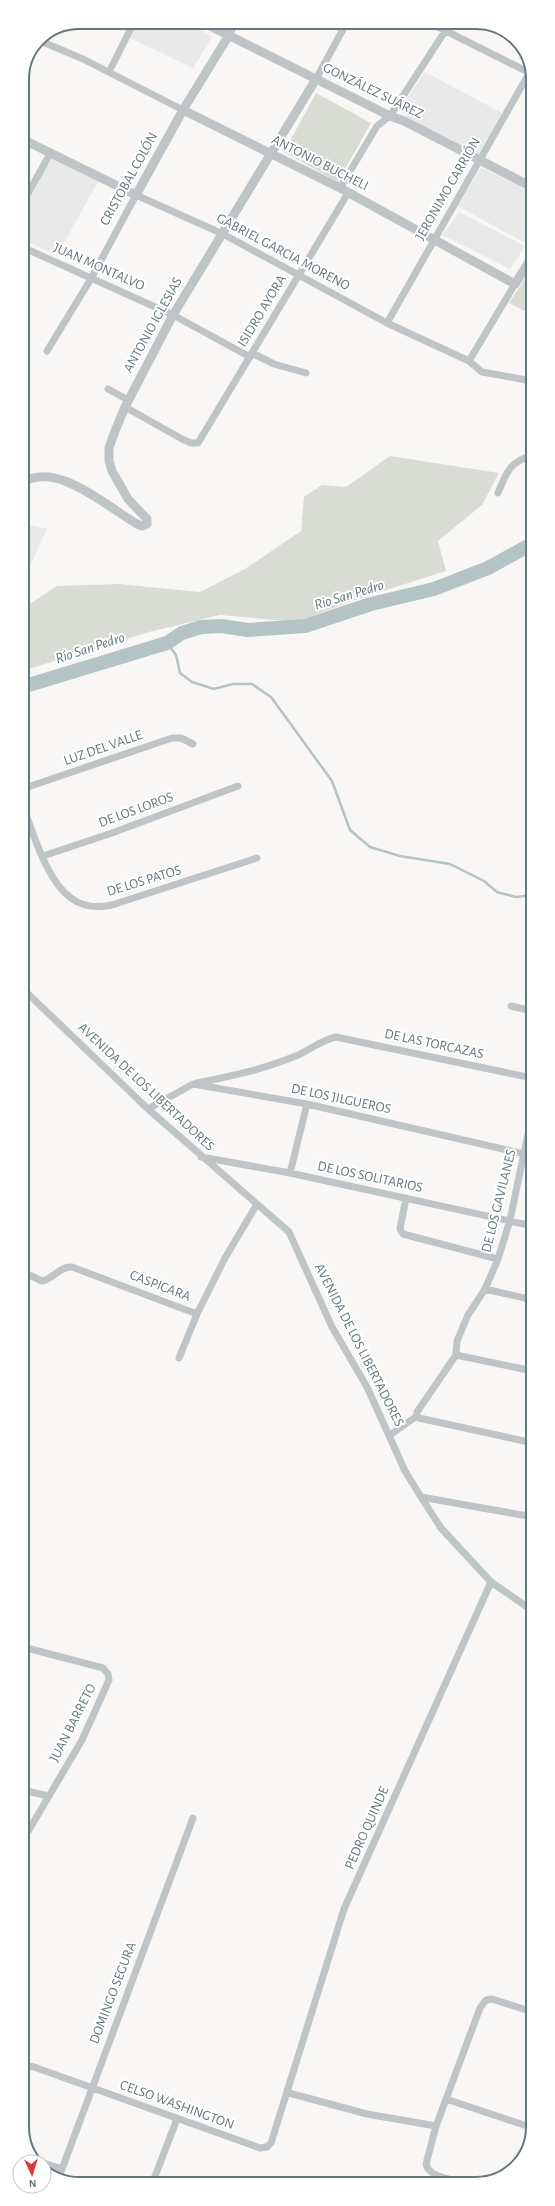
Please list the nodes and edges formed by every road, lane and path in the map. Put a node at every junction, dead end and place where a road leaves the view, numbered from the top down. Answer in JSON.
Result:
{"nodes":[{"id":1,"x":130,"y":29,"type":"edge"},
{"id":2,"x":217,"y":29,"type":"edge"},
{"id":3,"x":232,"y":29,"type":"edge"},
{"id":4,"x":343,"y":29,"type":"edge"},
{"id":5,"x":442,"y":29,"type":"edge"},
{"id":6,"x":446,"y":31,"type":"junction"},
{"id":7,"x":229,"y":35,"type":"junction"},
{"id":8,"x":45,"y":43,"type":"edge"},
{"id":9,"x":525,"y":68,"type":"edge"},
{"id":10,"x":109,"y":72,"type":"junction"},
{"id":11,"x":316,"y":79,"type":"junction"},
{"id":12,"x":526,"y":80,"type":"edge"},
{"id":13,"x":183,"y":110,"type":"junction"},
{"id":14,"x":390,"y":116,"type":"junction"},
{"id":15,"x":29,"y":142,"type":"edge"},
{"id":16,"x":51,"y":152,"type":"junction"},
{"id":17,"x":272,"y":154,"type":"junction"},
{"id":18,"x":479,"y":161,"type":"junction"},
{"id":19,"x":526,"y":184,"type":"edge"},
{"id":20,"x":29,"y":191,"type":"edge"},
{"id":21,"x":344,"y":191,"type":"junction"},
{"id":22,"x":136,"y":195,"type":"junction"},
{"id":23,"x":223,"y":234,"type":"junction"},
{"id":24,"x":434,"y":239,"type":"junction"},
{"id":25,"x":29,"y":250,"type":"edge"},
{"id":26,"x":526,"y":267,"type":"edge"},
{"id":27,"x":298,"y":276,"type":"junction"},
{"id":28,"x":92,"y":277,"type":"junction"},
{"id":29,"x":515,"y":284,"type":"junction"},
{"id":30,"x":173,"y":315,"type":"junction"},
{"id":31,"x":387,"y":323,"type":"junction"},
{"id":32,"x":47,"y":351,"type":"dead end"},
{"id":33,"x":251,"y":355,"type":"junction"},
{"id":34,"x":468,"y":360,"type":"junction"},
{"id":35,"x":306,"y":373,"type":"dead end"},
{"id":36,"x":526,"y":380,"type":"edge"},
{"id":37,"x":108,"y":389,"type":"dead end"},
{"id":38,"x":126,"y":404,"type":"junction"},
{"id":39,"x":526,"y":457,"type":"edge"},
{"id":40,"x":29,"y":480,"type":"edge"},
{"id":41,"x":498,"y":493,"type":"dead end"},
{"id":42,"x":193,"y":744,"type":"dead end"},
{"id":43,"x":238,"y":786,"type":"dead end"},
{"id":44,"x":29,"y":787,"type":"edge"},
{"id":45,"x":29,"y":822,"type":"edge"},
{"id":46,"x":42,"y":856,"type":"junction"},
{"id":47,"x":257,"y":858,"type":"dead end"},
{"id":48,"x":29,"y":995,"type":"edge"},
{"id":49,"x":511,"y":1006,"type":"dead end"},
{"id":50,"x":526,"y":1010,"type":"edge"},
{"id":51,"x":526,"y":1077,"type":"edge"},
{"id":52,"x":193,"y":1084,"type":"junction"},
{"id":53,"x":307,"y":1104,"type":"junction"},
{"id":54,"x":148,"y":1110,"type":"junction"},
{"id":55,"x":526,"y":1144,"type":"edge"},
{"id":56,"x":524,"y":1154,"type":"junction"},
{"id":57,"x":201,"y":1157,"type":"junction"},
{"id":58,"x":290,"y":1173,"type":"junction"},
{"id":59,"x":406,"y":1198,"type":"junction"},
{"id":60,"x":257,"y":1204,"type":"junction"},
{"id":61,"x":510,"y":1220,"type":"junction"},
{"id":62,"x":526,"y":1224,"type":"edge"},
{"id":63,"x":498,"y":1259,"type":"junction"},
{"id":64,"x":29,"y":1275,"type":"edge"},
{"id":65,"x":485,"y":1289,"type":"junction"},
{"id":66,"x":526,"y":1298,"type":"edge"},
{"id":67,"x":197,"y":1314,"type":"junction"},
{"id":68,"x":456,"y":1355,"type":"junction"},
{"id":69,"x":180,"y":1358,"type":"dead end"},
{"id":70,"x":526,"y":1370,"type":"edge"},
{"id":71,"x":417,"y":1416,"type":"junction"},
{"id":72,"x":390,"y":1435,"type":"junction"},
{"id":73,"x":526,"y":1441,"type":"edge"},
{"id":74,"x":420,"y":1497,"type":"junction"},
{"id":75,"x":526,"y":1516,"type":"edge"},
{"id":76,"x":491,"y":1582,"type":"junction"},
{"id":77,"x":526,"y":1606,"type":"edge"},
{"id":78,"x":29,"y":1649,"type":"edge"},
{"id":79,"x":29,"y":1791,"type":"edge"},
{"id":80,"x":48,"y":1796,"type":"junction"},
{"id":81,"x":193,"y":1818,"type":"dead end"},
{"id":82,"x":29,"y":1829,"type":"edge"},
{"id":83,"x":526,"y":2010,"type":"edge"},
{"id":84,"x":29,"y":2066,"type":"edge"},
{"id":85,"x":91,"y":2087,"type":"junction"},
{"id":86,"x":289,"y":2093,"type":"junction"},
{"id":87,"x":446,"y":2099,"type":"junction"},
{"id":88,"x":177,"y":2119,"type":"junction"},
{"id":89,"x":436,"y":2126,"type":"junction"},
{"id":90,"x":526,"y":2126,"type":"edge"},
{"id":91,"x":52,"y":2165,"type":"edge"},
{"id":92,"x":62,"y":2169,"type":"junction"},
{"id":93,"x":60,"y":2173,"type":"edge"},
{"id":94,"x":155,"y":2177,"type":"edge"},
{"id":95,"x":442,"y":2177,"type":"edge"}],
"edges":[{"from":1,"to":10,"type":"street"},
{"from":2,"to":7,"type":"street","name":"GONZÁLEZ SUÁREZ"},
{"from":3,"to":7,"type":"street","name":"CRISTOBAL COLÓN"},
{"from":4,"to":11,"type":"street","name":"ANTONIO IGLESIAS"},
{"from":5,"to":6,"type":"street"},
{"from":6,"to":9,"type":"street"},
{"from":6,"to":14,"type":"street","name":"ISIDRO AYORA"},
{"from":7,"to":11,"type":"street","name":"GONZÁLEZ SUÁREZ"},
{"from":7,"to":13,"type":"street","name":"CRISTOBAL COLÓN"},
{"from":8,"to":10,"type":"street","name":"ANTONIO BUCHELI"},
{"from":10,"to":13,"type":"street","name":"ANTONIO BUCHELI"},
{"from":11,"to":14,"type":"street","name":"GONZÁLEZ SUÁREZ"},
{"from":11,"to":17,"type":"street","name":"ANTONIO IGLESIAS"},
{"from":12,"to":18,"type":"street","name":"JERONIMO CARRIÓN"},
{"from":13,"to":17,"type":"street","name":"ANTONIO BUCHELI"},
{"from":13,"to":22,"type":"street","name":"CRISTOBAL COLÓN"},
{"from":14,"to":18,"type":"street","name":"GONZÁLEZ SUÁREZ"},
{"from":14,"to":21,"type":"street","name":"ISIDRO AYORA"},
{"from":15,"to":16,"type":"street","name":"GABRIEL GARCIA MORENO"},
{"from":16,"to":20,"type":"street"},
{"from":16,"to":22,"type":"street","name":"GABRIEL GARCIA MORENO"},
{"from":17,"to":21,"type":"street","name":"ANTONIO BUCHELI"},
{"from":17,"to":23,"type":"street","name":"ANTONIO IGLESIAS"},
{"from":18,"to":19,"type":"street","name":"GONZÁLEZ SUÁREZ"},
{"from":18,"to":24,"type":"street","name":"JERONIMO CARRIÓN"},
{"from":21,"to":24,"type":"street","name":"ANTONIO BUCHELI"},
{"from":21,"to":27,"type":"street","name":"ISIDRO AYORA"},
{"from":22,"to":23,"type":"street","name":"GABRIEL GARCIA MORENO"},
{"from":22,"to":28,"type":"street","name":"CRISTOBAL COLÓN"},
{"from":23,"to":27,"type":"street","name":"GABRIEL GARCIA MORENO"},
{"from":23,"to":30,"type":"street","name":"ANTONIO IGLESIAS"},
{"from":24,"to":29,"type":"street","name":"ANTONIO BUCHELI"},
{"from":24,"to":31,"type":"street","name":"JERONIMO CARRIÓN"},
{"from":25,"to":28,"type":"street","name":"JUAN MONTALVO"},
{"from":26,"to":29,"type":"street"},
{"from":27,"to":31,"type":"street","name":"GABRIEL GARCIA MORENO"},
{"from":27,"to":33,"type":"street","name":"ISIDRO AYORA"},
{"from":28,"to":30,"type":"street","name":"JUAN MONTALVO"},
{"from":28,"to":32,"type":"street","name":"CRISTOBAL COLÓN"},
{"from":29,"to":34,"type":"street"},
{"from":30,"to":33,"type":"street","name":"JUAN MONTALVO"},
{"from":30,"to":38,"type":"street","name":"ANTONIO IGLESIAS"},
{"from":31,"to":34,"type":"street","name":"GABRIEL GARCIA MORENO"},
{"from":33,"to":35,"type":"street","name":"JUAN MONTALVO"},
{"from":33,"to":38,"type":"street","name":"ISIDRO AYORA"},
{"from":34,"to":36,"type":"street","name":"GABRIEL GARCIA MORENO"},
{"from":37,"to":38,"type":"street"},
{"from":38,"to":40,"type":"street","name":"ANTONIO IGLESIAS"},
{"from":39,"to":41,"type":"street"},
{"from":42,"to":44,"type":"street","name":"LUZ DEL VALLE"},
{"from":43,"to":46,"type":"street","name":"DE LOS LOROS"},
{"from":45,"to":46,"type":"street","name":"DE LOS PATOS"},
{"from":46,"to":47,"type":"street","name":"DE LOS PATOS"},
{"from":48,"to":54,"type":"street","name":"AVENIDA DE LOS LIBERTADORES"},
{"from":49,"to":50,"type":"street"},
{"from":51,"to":52,"type":"street","name":"DE LAS TORCAZAS"},
{"from":52,"to":53,"type":"street","name":"DE LOS JILGUEROS"},
{"from":52,"to":54,"type":"street"},
{"from":53,"to":56,"type":"street","name":"DE LOS JILGUEROS"},
{"from":53,"to":58,"type":"street"},
{"from":54,"to":57,"type":"street","name":"AVENIDA DE LOS LIBERTADORES"},
{"from":55,"to":56,"type":"street","name":"DE LOS GAVILANES"},
{"from":56,"to":61,"type":"street","name":"DE LOS GAVILANES"},
{"from":57,"to":58,"type":"street","name":"DE LOS SOLITARIOS"},
{"from":57,"to":60,"type":"street","name":"AVENIDA DE LOS LIBERTADORES"},
{"from":58,"to":59,"type":"street","name":"DE LOS SOLITARIOS"},
{"from":59,"to":61,"type":"street","name":"DE LOS SOLITARIOS"},
{"from":59,"to":63,"type":"street"},
{"from":60,"to":67,"type":"street","name":"CASPICARA"},
{"from":60,"to":72,"type":"street","name":"AVENIDA DE LOS LIBERTADORES"},
{"from":61,"to":62,"type":"street","name":"DE LOS SOLITARIOS"},
{"from":61,"to":63,"type":"street","name":"DE LOS GAVILANES"},
{"from":63,"to":65,"type":"street","name":"DE LOS GAVILANES"},
{"from":64,"to":67,"type":"street","name":"CASPICARA"},
{"from":65,"to":66,"type":"street"},
{"from":65,"to":68,"type":"street","name":"DE LOS GAVILANES"},
{"from":67,"to":69,"type":"street"},
{"from":68,"to":70,"type":"street"},
{"from":68,"to":71,"type":"street","name":"DE LOS GAVILANES"},
{"from":71,"to":72,"type":"street"},
{"from":71,"to":73,"type":"street"},
{"from":72,"to":74,"type":"street","name":"AVENIDA DE LOS LIBERTADORES"},
{"from":74,"to":75,"type":"street"},
{"from":74,"to":76,"type":"street","name":"AVENIDA DE LOS LIBERTADORES"},
{"from":76,"to":77,"type":"street","name":"AVENIDA DE LOS LIBERTADORES"},
{"from":76,"to":86,"type":"street","name":"PEDRO QUINDE"},
{"from":78,"to":80,"type":"street","name":"JUAN BARRETO"},
{"from":79,"to":80,"type":"street"},
{"from":80,"to":82,"type":"street","name":"JUAN BARRETO"},
{"from":81,"to":85,"type":"street","name":"DOMINGO SEGURA"},
{"from":83,"to":87,"type":"street"},
{"from":84,"to":85,"type":"street","name":"CELSO WASHINGTON"},
{"from":85,"to":88,"type":"street","name":"CELSO WASHINGTON"},
{"from":85,"to":92,"type":"street","name":"DOMINGO SEGURA"},
{"from":86,"to":88,"type":"street","name":"CELSO WASHINGTON"},
{"from":86,"to":89,"type":"street"},
{"from":87,"to":89,"type":"street"},
{"from":87,"to":90,"type":"street"},
{"from":88,"to":94,"type":"street"},
{"from":89,"to":95,"type":"street"},
{"from":91,"to":92,"type":"street"},
{"from":92,"to":93,"type":"street","name":"DOMINGO SEGURA"}]}
